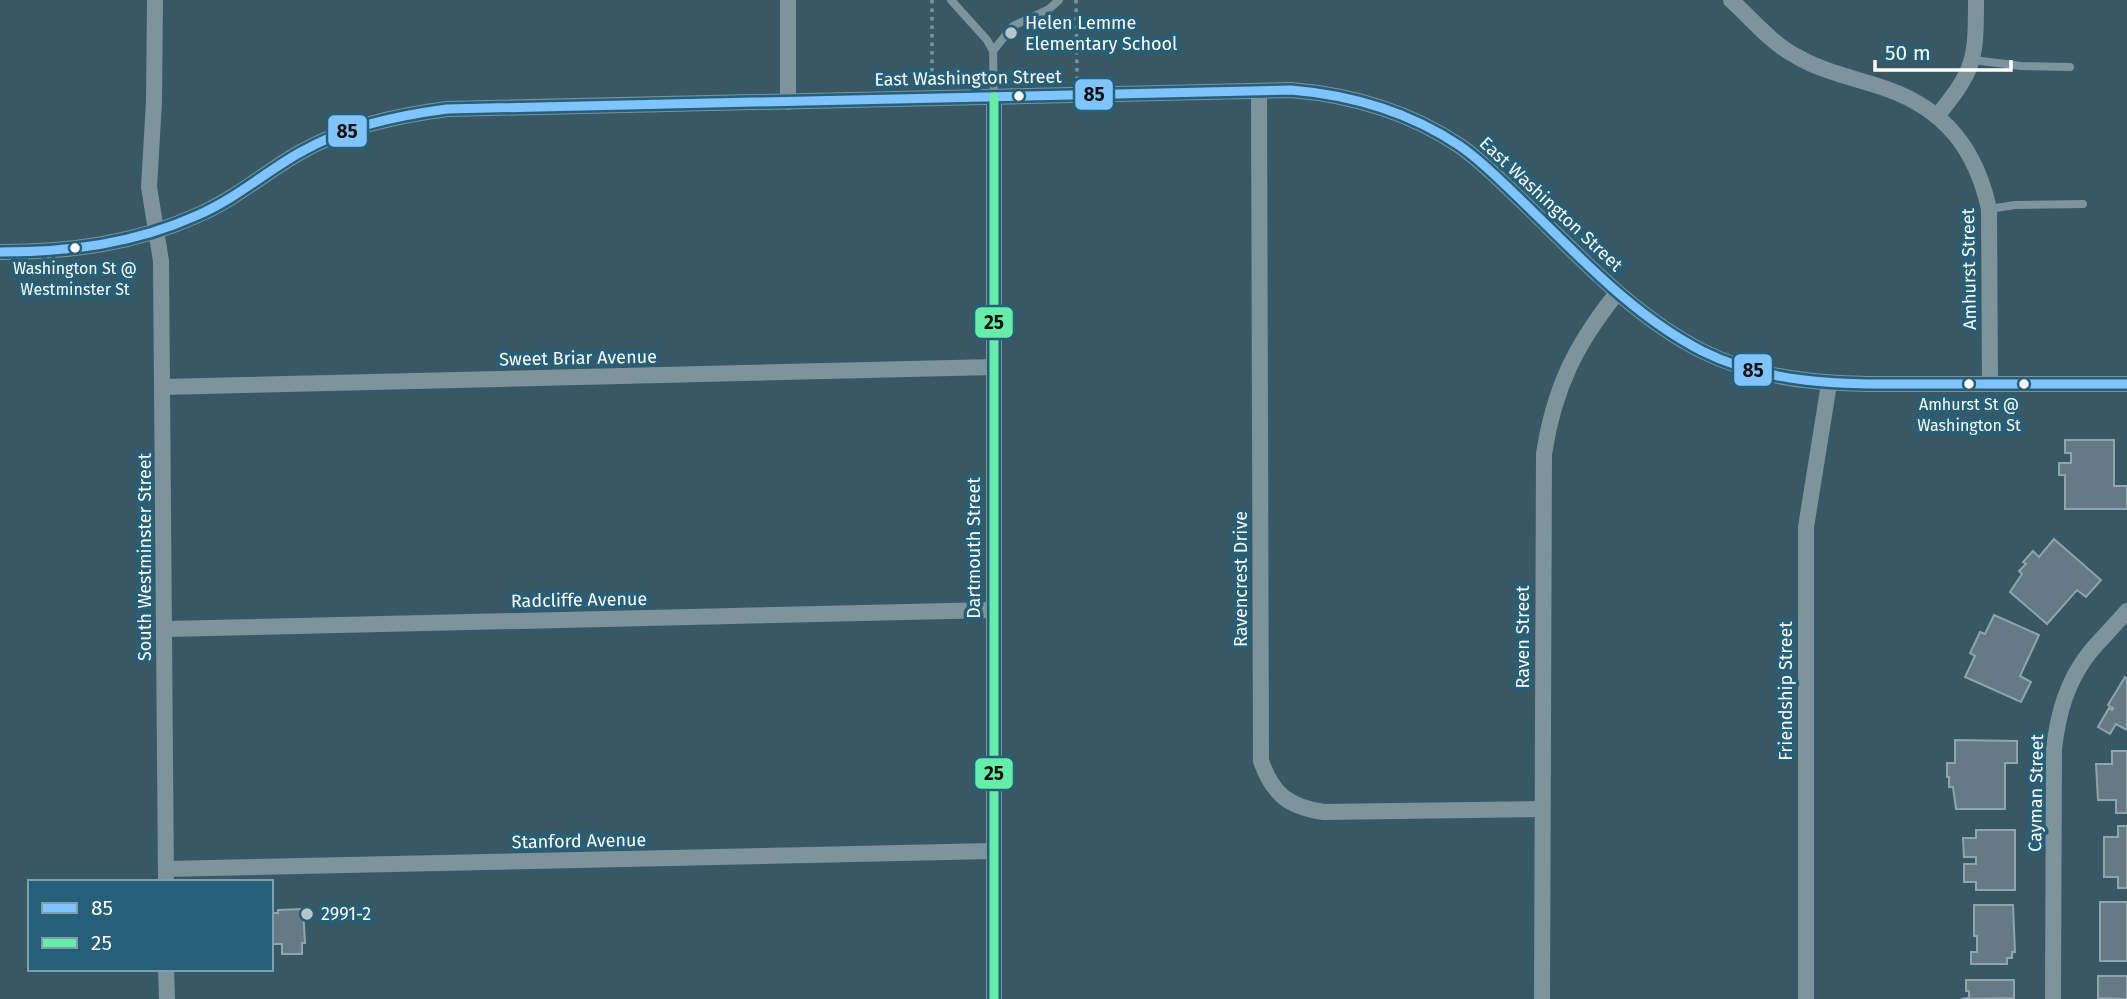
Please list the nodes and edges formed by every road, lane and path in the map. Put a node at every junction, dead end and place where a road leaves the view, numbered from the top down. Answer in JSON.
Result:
{"nodes":[{"id":1,"x":155,"y":0,"type":"edge"},
{"id":2,"x":788,"y":0,"type":"edge"},
{"id":3,"x":932,"y":0,"type":"edge"},
{"id":4,"x":951,"y":0,"type":"edge"},
{"id":5,"x":1059,"y":0,"type":"edge"},
{"id":6,"x":1076,"y":0,"type":"edge"},
{"id":7,"x":1731,"y":0,"type":"edge"},
{"id":8,"x":1976,"y":0,"type":"edge"},
{"id":9,"x":993,"y":51,"type":"junction"},
{"id":10,"x":1973,"y":60,"type":"junction"},
{"id":11,"x":2070,"y":68,"type":"dead end"},
{"id":12,"x":1077,"y":80,"type":"dead end"},
{"id":13,"x":932,"y":84,"type":"dead end"},
{"id":14,"x":1259,"y":91,"type":"junction"},
{"id":15,"x":994,"y":97,"type":"junction"},
{"id":16,"x":788,"y":102,"type":"junction"},
{"id":17,"x":1937,"y":116,"type":"junction"},
{"id":18,"x":2083,"y":204,"type":"dead end"},
{"id":19,"x":1989,"y":209,"type":"junction"},
{"id":20,"x":156,"y":232,"type":"junction"},
{"id":21,"x":0,"y":252,"type":"edge"},
{"id":22,"x":1617,"y":293,"type":"junction"},
{"id":23,"x":994,"y":367,"type":"junction"},
{"id":24,"x":1829,"y":384,"type":"junction"},
{"id":25,"x":1990,"y":384,"type":"junction"},
{"id":26,"x":2127,"y":384,"type":"edge"},
{"id":27,"x":163,"y":387,"type":"junction"},
{"id":28,"x":994,"y":610,"type":"junction"},
{"id":29,"x":2127,"y":611,"type":"edge"},
{"id":30,"x":164,"y":629,"type":"junction"},
{"id":31,"x":1542,"y":808,"type":"junction"},
{"id":32,"x":993,"y":851,"type":"junction"},
{"id":33,"x":166,"y":876,"type":"edge"},
{"id":34,"x":166,"y":971,"type":"edge"},
{"id":35,"x":167,"y":999,"type":"edge"},
{"id":36,"x":993,"y":999,"type":"edge"},
{"id":37,"x":1542,"y":999,"type":"edge"},
{"id":38,"x":1806,"y":999,"type":"edge"},
{"id":39,"x":2053,"y":999,"type":"edge"}],
"edges":[{"from":1,"to":20,"type":"street","name":"South Westminster Street"},
{"from":2,"to":16,"type":"street"},
{"from":3,"to":13,"type":"path"},
{"from":4,"to":9,"type":"lane"},
{"from":5,"to":9,"type":"lane"},
{"from":6,"to":12,"type":"path"},
{"from":7,"to":17,"type":"street","name":"Amhurst Street"},
{"from":8,"to":10,"type":"street"},
{"from":9,"to":15,"type":"lane"},
{"from":10,"to":11,"type":"lane"},
{"from":10,"to":17,"type":"street"},
{"from":14,"to":15,"type":"street","name":"East Washington Street"},
{"from":14,"to":22,"type":"street","name":"East Washington Street"},
{"from":14,"to":31,"type":"street","name":"Ravencrest Drive"},
{"from":15,"to":16,"type":"street","name":"East Washington Street"},
{"from":15,"to":23,"type":"street","name":"Dartmouth Street"},
{"from":16,"to":20,"type":"street","name":"East Washington Street"},
{"from":17,"to":19,"type":"street","name":"Amhurst Street"},
{"from":18,"to":19,"type":"lane"},
{"from":19,"to":25,"type":"street","name":"Amhurst Street"},
{"from":20,"to":21,"type":"street","name":"East Washington Street"},
{"from":20,"to":27,"type":"street","name":"South Westminster Street"},
{"from":22,"to":24,"type":"street","name":"East Washington Street"},
{"from":22,"to":31,"type":"street","name":"Raven Street"},
{"from":23,"to":27,"type":"street","name":"Sweet Briar Avenue"},
{"from":23,"to":28,"type":"street","name":"Dartmouth Street"},
{"from":24,"to":25,"type":"street","name":"East Washington Street"},
{"from":24,"to":38,"type":"street","name":"Friendship Street"},
{"from":25,"to":26,"type":"street","name":"East Washington Street"},
{"from":27,"to":30,"type":"street","name":"South Westminster Street"},
{"from":28,"to":30,"type":"street","name":"Radcliffe Avenue"},
{"from":28,"to":32,"type":"street","name":"Dartmouth Street"},
{"from":29,"to":39,"type":"street","name":"Cayman Street"},
{"from":30,"to":33,"type":"street","name":"South Westminster Street"},
{"from":31,"to":37,"type":"street","name":"Raven Street"},
{"from":32,"to":33,"type":"street","name":"Stanford Avenue"},
{"from":32,"to":36,"type":"street","name":"Dartmouth Street"},
{"from":34,"to":35,"type":"street"}]}
